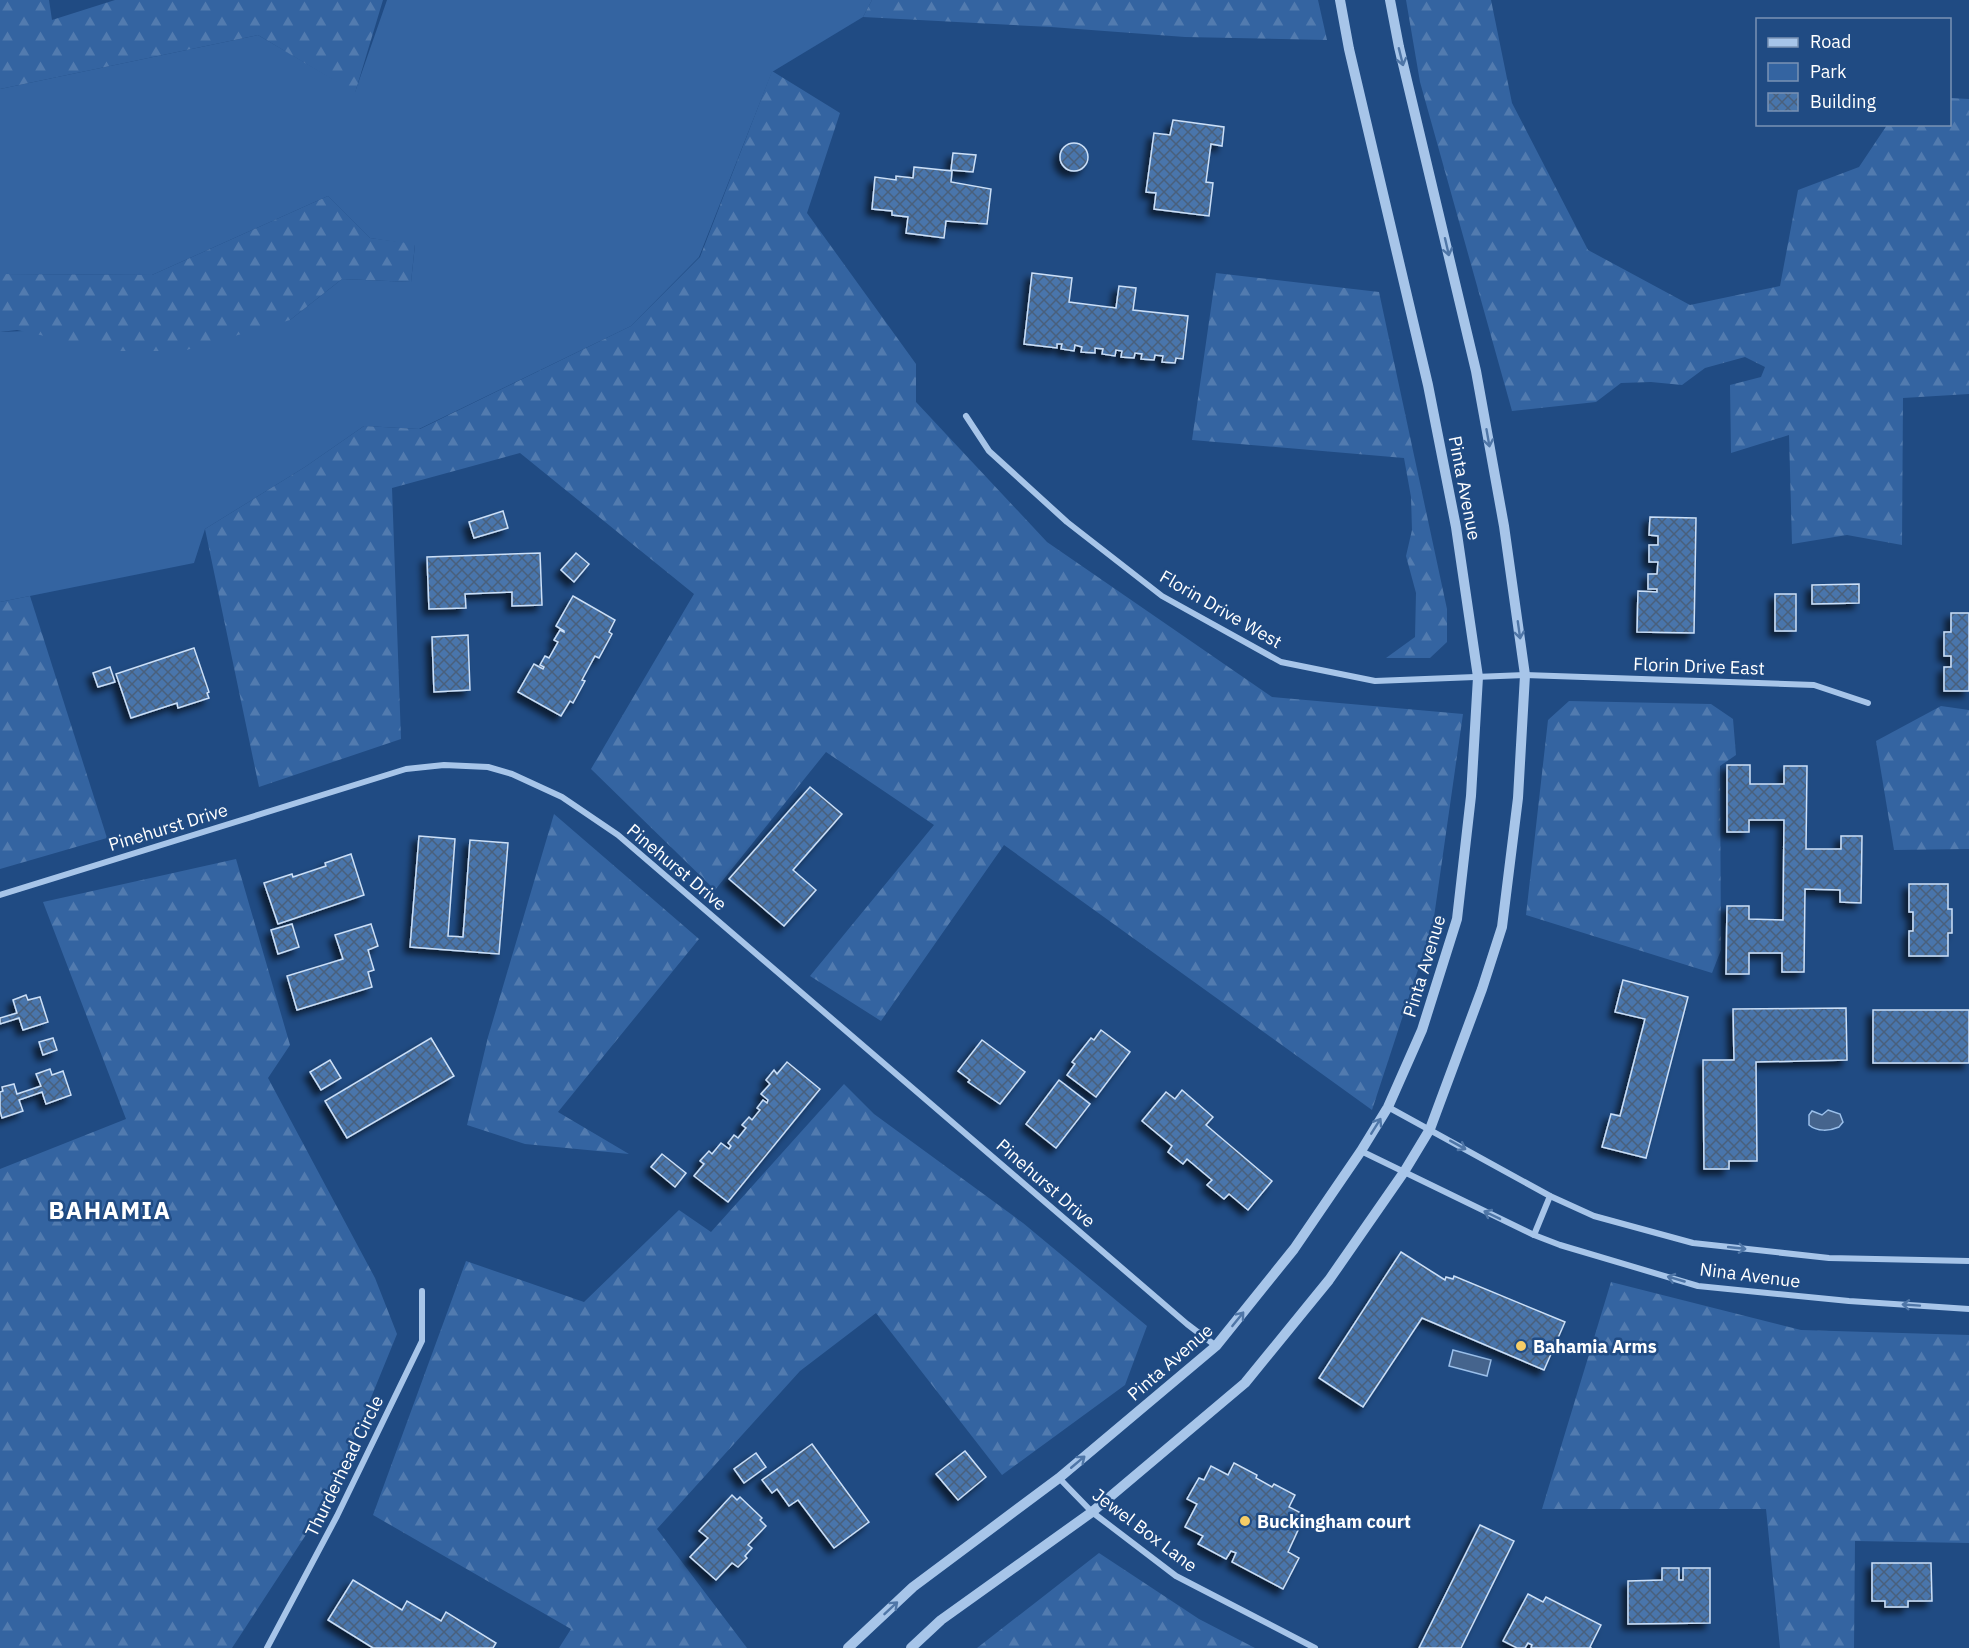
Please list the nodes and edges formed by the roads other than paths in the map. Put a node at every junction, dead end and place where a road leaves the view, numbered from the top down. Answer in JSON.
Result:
{"nodes":[{"id":1,"x":1340,"y":0,"type":"edge"},
{"id":2,"x":1390,"y":0,"type":"edge"},
{"id":3,"x":966,"y":416,"type":"dead end"},
{"id":4,"x":1525,"y":675,"type":"junction"},
{"id":5,"x":1478,"y":677,"type":"junction"},
{"id":6,"x":1868,"y":703,"type":"dead end"},
{"id":7,"x":0,"y":895,"type":"edge"},
{"id":8,"x":1388,"y":1107,"type":"junction"},
{"id":9,"x":1430,"y":1129,"type":"junction"},
{"id":10,"x":1361,"y":1151,"type":"junction"},
{"id":11,"x":1404,"y":1172,"type":"junction"},
{"id":12,"x":1551,"y":1196,"type":"junction"},
{"id":13,"x":1534,"y":1235,"type":"junction"},
{"id":14,"x":1969,"y":1261,"type":"edge"},
{"id":15,"x":422,"y":1291,"type":"dead end"},
{"id":16,"x":1969,"y":1310,"type":"edge"},
{"id":17,"x":1216,"y":1346,"type":"junction"},
{"id":18,"x":1059,"y":1478,"type":"junction"},
{"id":19,"x":1092,"y":1512,"type":"junction"},
{"id":20,"x":267,"y":1648,"type":"edge"},
{"id":21,"x":848,"y":1648,"type":"edge"},
{"id":22,"x":911,"y":1648,"type":"edge"},
{"id":23,"x":1315,"y":1648,"type":"edge"}],
"edges":[{"from":1,"to":5,"type":"street","name":"Pinta Avenue"},
{"from":2,"to":4,"type":"street","name":"Pinta Avenue","one_way":true},
{"from":3,"to":5,"type":"street","name":"Florin Drive West"},
{"from":4,"to":5,"type":"street","name":"Florin Drive West"},
{"from":4,"to":6,"type":"street","name":"Florin Drive East"},
{"from":4,"to":9,"type":"street","name":"Pinta Avenue"},
{"from":5,"to":8,"type":"street","name":"Pinta Avenue"},
{"from":7,"to":17,"type":"street","name":"Pinehurst Drive"},
{"from":8,"to":9,"type":"street","name":"Nina Avenue"},
{"from":10,"to":8,"type":"street","name":"Pinta Avenue","one_way":true},
{"from":9,"to":11,"type":"street","name":"Pinta Avenue"},
{"from":9,"to":12,"type":"street","name":"Nina Avenue","one_way":true},
{"from":10,"to":11,"type":"street","name":"Nina Avenue"},
{"from":17,"to":10,"type":"street","name":"Pinta Avenue","one_way":true},
{"from":13,"to":11,"type":"street","name":"Nina Avenue","one_way":true},
{"from":11,"to":19,"type":"street","name":"Pinta Avenue"},
{"from":12,"to":13,"type":"street"},
{"from":12,"to":14,"type":"street","name":"Nina Avenue","one_way":true},
{"from":16,"to":13,"type":"street","name":"Nina Avenue","one_way":true},
{"from":15,"to":20,"type":"street","name":"Thurderhead Circle"},
{"from":18,"to":17,"type":"street","name":"Pinta Avenue","one_way":true},
{"from":18,"to":19,"type":"street","name":"Jewel Box Lane"},
{"from":21,"to":18,"type":"street","name":"Pinta Avenue","one_way":true},
{"from":19,"to":22,"type":"street","name":"Pinta Avenue"},
{"from":19,"to":23,"type":"street","name":"Jewel Box Lane"}]}
